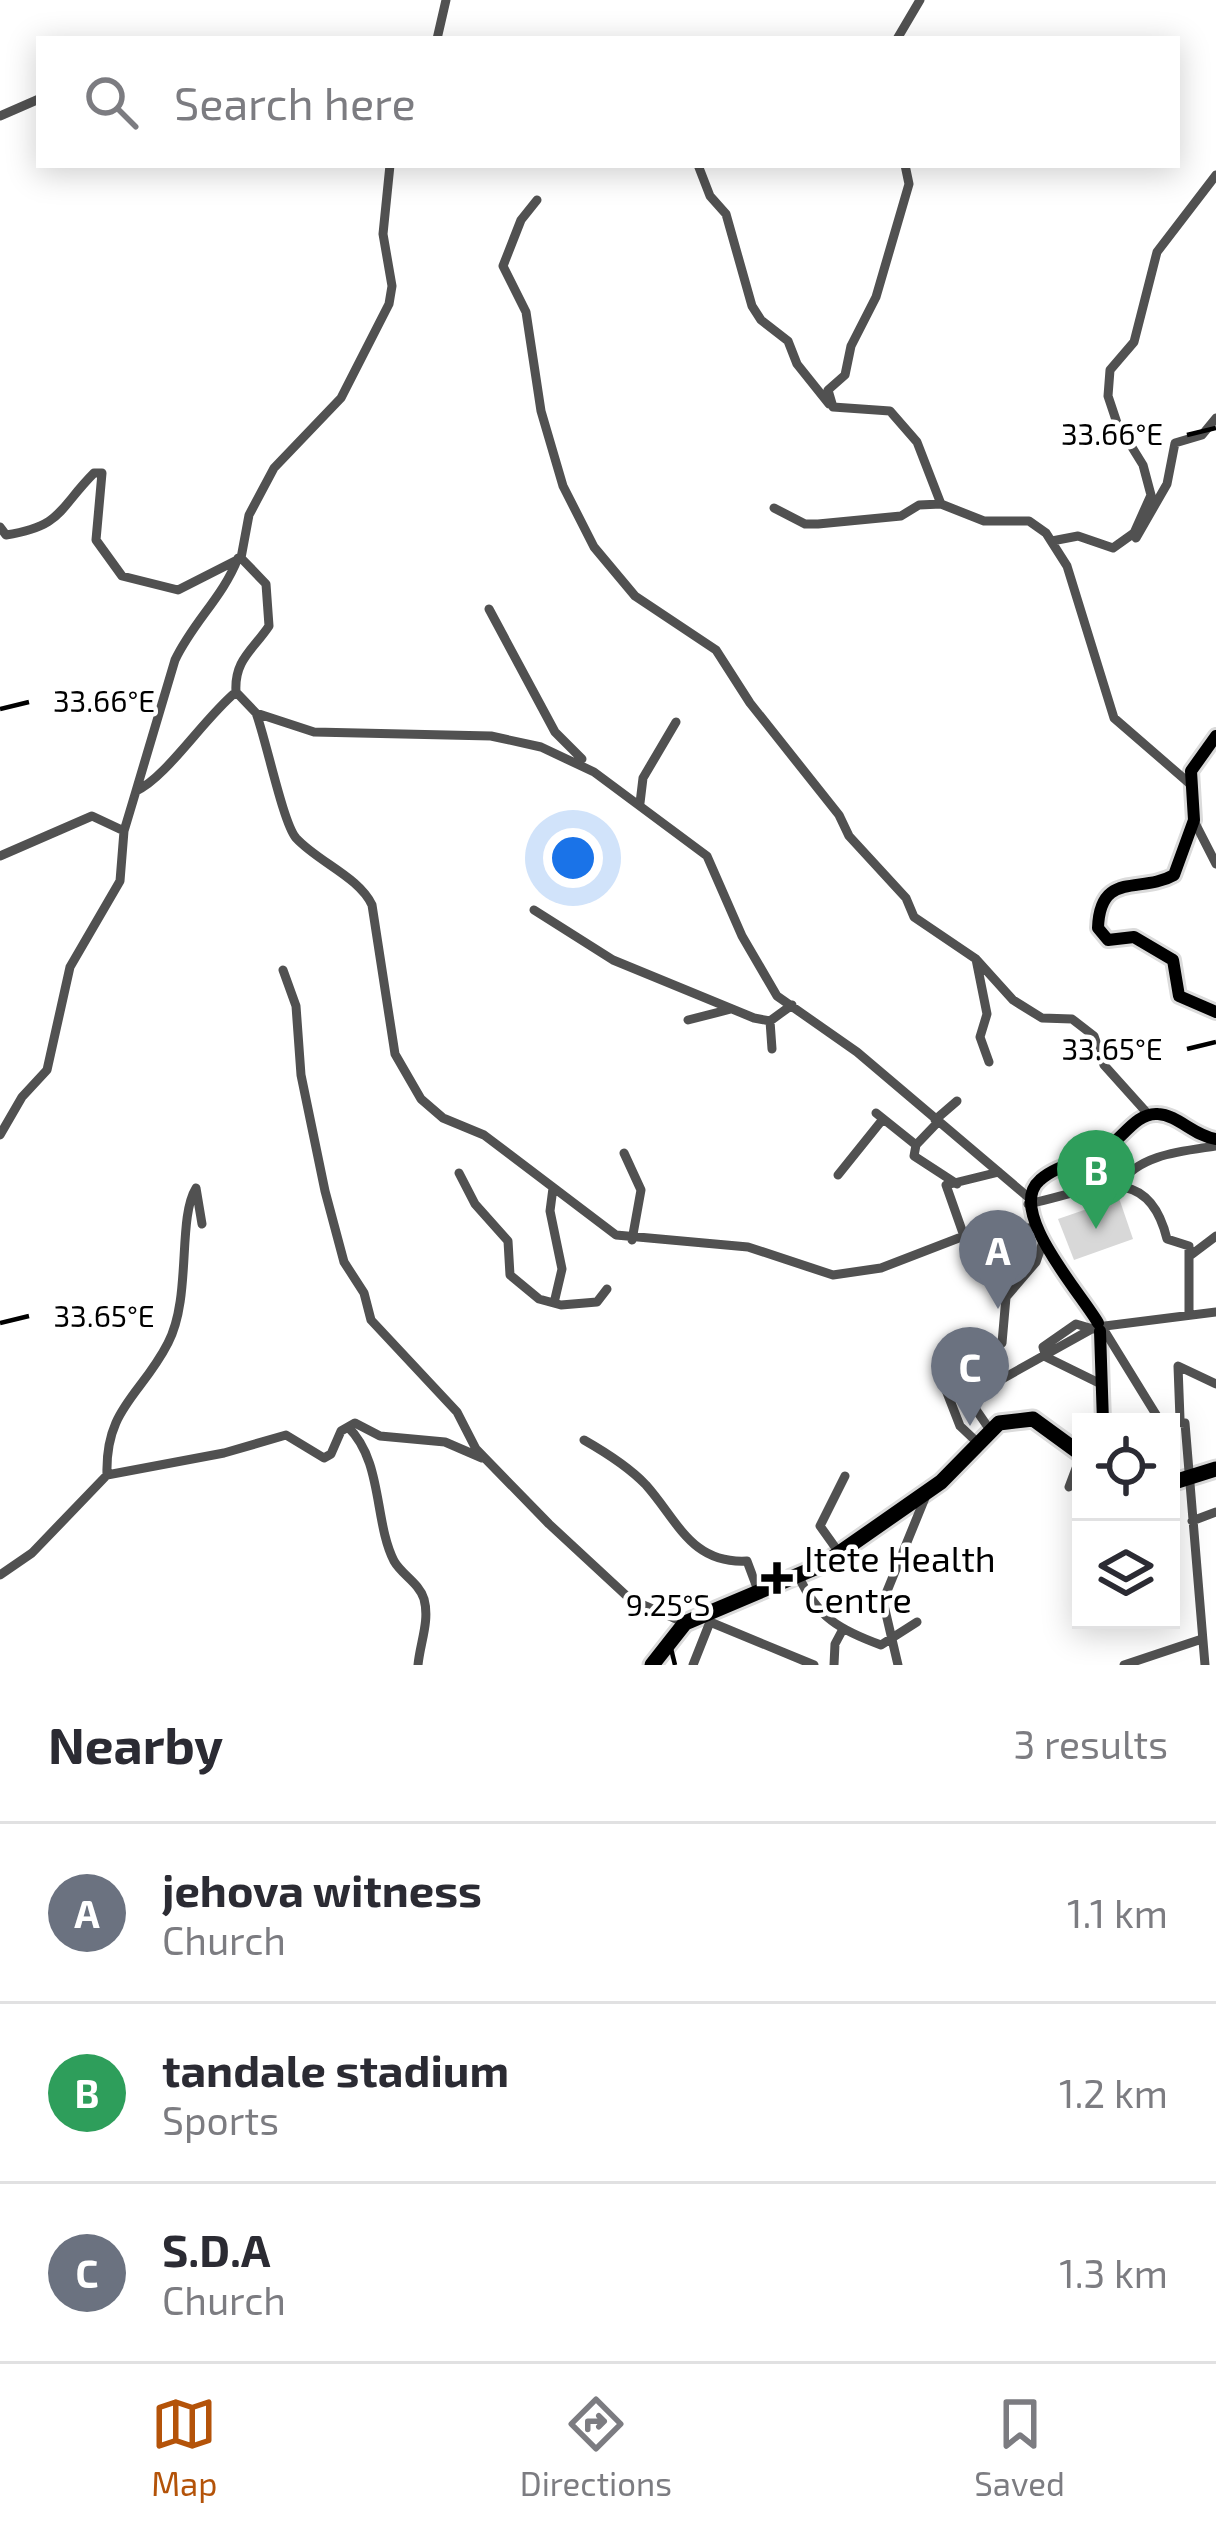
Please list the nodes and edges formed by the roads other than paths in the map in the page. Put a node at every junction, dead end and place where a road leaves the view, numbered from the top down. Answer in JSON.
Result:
{"nodes":[{"id":1,"x":446,"y":0,"type":"edge"},
{"id":2,"x":920,"y":0,"type":"edge"},
{"id":3,"x":438,"y":36,"type":"edge"},
{"id":4,"x":899,"y":36,"type":"edge"},
{"id":5,"x":36,"y":100,"type":"edge"},
{"id":6,"x":0,"y":116,"type":"edge"},
{"id":7,"x":390,"y":168,"type":"edge"},
{"id":8,"x":699,"y":168,"type":"edge"},
{"id":9,"x":905,"y":168,"type":"edge"},
{"id":10,"x":1216,"y":175,"type":"edge"},
{"id":11,"x":537,"y":200,"type":"dead end"},
{"id":12,"x":833,"y":407,"type":"junction"},
{"id":13,"x":1216,"y":418,"type":"edge"},
{"id":14,"x":941,"y":504,"type":"junction"},
{"id":15,"x":774,"y":508,"type":"dead end"},
{"id":16,"x":0,"y":527,"type":"edge"},
{"id":17,"x":1052,"y":542,"type":"junction"},
{"id":18,"x":1120,"y":545,"type":"junction"},
{"id":19,"x":240,"y":558,"type":"junction"},
{"id":20,"x":489,"y":609,"type":"dead end"},
{"id":21,"x":236,"y":692,"type":"junction"},
{"id":22,"x":256,"y":713,"type":"junction"},
{"id":23,"x":676,"y":722,"type":"dead end"},
{"id":24,"x":1216,"y":736,"type":"edge"},
{"id":25,"x":594,"y":772,"type":"junction"},
{"id":26,"x":1190,"y":783,"type":"junction"},
{"id":27,"x":136,"y":791,"type":"junction"},
{"id":28,"x":640,"y":803,"type":"junction"},
{"id":29,"x":1194,"y":820,"type":"junction"},
{"id":30,"x":124,"y":831,"type":"junction"},
{"id":31,"x":0,"y":856,"type":"edge"},
{"id":32,"x":1216,"y":864,"type":"edge"},
{"id":33,"x":534,"y":910,"type":"dead end"},
{"id":34,"x":976,"y":959,"type":"junction"},
{"id":35,"x":283,"y":970,"type":"dead end"},
{"id":36,"x":792,"y":1005,"type":"junction"},
{"id":37,"x":730,"y":1009,"type":"junction"},
{"id":38,"x":1216,"y":1012,"type":"edge"},
{"id":39,"x":688,"y":1020,"type":"dead end"},
{"id":40,"x":770,"y":1021,"type":"junction"},
{"id":41,"x":772,"y":1048,"type":"dead end"},
{"id":42,"x":989,"y":1062,"type":"dead end"},
{"id":43,"x":957,"y":1101,"type":"dead end"},
{"id":44,"x":1148,"y":1114,"type":"junction"},
{"id":45,"x":937,"y":1121,"type":"junction"},
{"id":46,"x":0,"y":1136,"type":"edge"},
{"id":47,"x":1216,"y":1142,"type":"edge"},
{"id":48,"x":916,"y":1145,"type":"junction"},
{"id":49,"x":624,"y":1153,"type":"dead end"},
{"id":50,"x":1000,"y":1172,"type":"junction"},
{"id":51,"x":459,"y":1173,"type":"dead end"},
{"id":52,"x":838,"y":1175,"type":"dead end"},
{"id":53,"x":957,"y":1184,"type":"junction"},
{"id":54,"x":1120,"y":1184,"type":"junction"},
{"id":55,"x":553,"y":1188,"type":"junction"},
{"id":56,"x":1028,"y":1201,"type":"junction"},
{"id":57,"x":202,"y":1224,"type":"dead end"},
{"id":58,"x":1036,"y":1227,"type":"junction"},
{"id":59,"x":964,"y":1236,"type":"junction"},
{"id":60,"x":1216,"y":1237,"type":"edge"},
{"id":61,"x":632,"y":1240,"type":"junction"},
{"id":62,"x":1044,"y":1240,"type":"junction"},
{"id":63,"x":1202,"y":1248,"type":"junction"},
{"id":64,"x":1191,"y":1255,"type":"junction"},
{"id":65,"x":1215,"y":1256,"type":"edge"},
{"id":66,"x":607,"y":1288,"type":"dead end"},
{"id":67,"x":554,"y":1303,"type":"junction"},
{"id":68,"x":1216,"y":1312,"type":"edge"},
{"id":69,"x":1189,"y":1314,"type":"junction"},
{"id":70,"x":1100,"y":1328,"type":"junction"},
{"id":71,"x":1046,"y":1357,"type":"junction"},
{"id":72,"x":1101,"y":1384,"type":"junction"},
{"id":73,"x":1216,"y":1384,"type":"edge"},
{"id":74,"x":1102,"y":1413,"type":"edge"},
{"id":75,"x":1155,"y":1413,"type":"edge"},
{"id":76,"x":1180,"y":1413,"type":"edge"},
{"id":77,"x":1180,"y":1419,"type":"edge"},
{"id":78,"x":348,"y":1427,"type":"junction"},
{"id":79,"x":984,"y":1436,"type":"junction"},
{"id":80,"x":584,"y":1440,"type":"dead end"},
{"id":81,"x":1072,"y":1448,"type":"edge"},
{"id":82,"x":487,"y":1460,"type":"junction"},
{"id":83,"x":1216,"y":1469,"type":"edge"},
{"id":84,"x":107,"y":1475,"type":"junction"},
{"id":85,"x":845,"y":1476,"type":"dead end"},
{"id":86,"x":1189,"y":1478,"type":"junction"},
{"id":87,"x":1072,"y":1479,"type":"edge"},
{"id":88,"x":1180,"y":1480,"type":"edge"},
{"id":89,"x":1069,"y":1487,"type":"dead end"},
{"id":90,"x":927,"y":1493,"type":"junction"},
{"id":91,"x":1216,"y":1512,"type":"edge"},
{"id":92,"x":1192,"y":1521,"type":"junction"},
{"id":93,"x":840,"y":1554,"type":"junction"},
{"id":94,"x":0,"y":1575,"type":"edge"},
{"id":95,"x":799,"y":1577,"type":"junction"},
{"id":96,"x":759,"y":1593,"type":"junction"},
{"id":97,"x":708,"y":1617,"type":"junction"},
{"id":98,"x":917,"y":1622,"type":"dead end"},
{"id":99,"x":686,"y":1623,"type":"junction"},
{"id":100,"x":843,"y":1629,"type":"junction"},
{"id":101,"x":1199,"y":1640,"type":"junction"},
{"id":102,"x":889,"y":1643,"type":"junction"},
{"id":103,"x":418,"y":1665,"type":"edge"},
{"id":104,"x":652,"y":1665,"type":"edge"},
{"id":105,"x":692,"y":1665,"type":"edge"},
{"id":106,"x":814,"y":1665,"type":"edge"},
{"id":107,"x":834,"y":1665,"type":"edge"},
{"id":108,"x":898,"y":1665,"type":"edge"},
{"id":109,"x":1124,"y":1665,"type":"edge"},
{"id":110,"x":1205,"y":1665,"type":"edge"}],
"edges":[{"from":1,"to":3,"type":"street"},
{"from":2,"to":4,"type":"street"},
{"from":5,"to":6,"type":"street"},
{"from":7,"to":19,"type":"street"},
{"from":8,"to":12,"type":"street"},
{"from":9,"to":12,"type":"street"},
{"from":10,"to":18,"type":"street"},
{"from":11,"to":34,"type":"street"},
{"from":12,"to":14,"type":"street"},
{"from":13,"to":18,"type":"street"},
{"from":14,"to":15,"type":"street"},
{"from":14,"to":17,"type":"street"},
{"from":16,"to":19,"type":"street"},
{"from":17,"to":18,"type":"street"},
{"from":17,"to":26,"type":"street"},
{"from":19,"to":21,"type":"street"},
{"from":19,"to":27,"type":"street"},
{"from":20,"to":25,"type":"street"},
{"from":21,"to":22,"type":"street"},
{"from":21,"to":27,"type":"street"},
{"from":22,"to":25,"type":"street"},
{"from":22,"to":55,"type":"street"},
{"from":23,"to":28,"type":"street"},
{"from":24,"to":26,"type":"main road"},
{"from":25,"to":28,"type":"street"},
{"from":26,"to":29,"type":"main road"},
{"from":27,"to":30,"type":"street"},
{"from":28,"to":36,"type":"street"},
{"from":29,"to":32,"type":"street"},
{"from":29,"to":38,"type":"main road"},
{"from":30,"to":31,"type":"street"},
{"from":30,"to":46,"type":"street"},
{"from":33,"to":37,"type":"street"},
{"from":34,"to":42,"type":"street"},
{"from":34,"to":44,"type":"street"},
{"from":35,"to":82,"type":"street"},
{"from":36,"to":40,"type":"street"},
{"from":36,"to":45,"type":"street"},
{"from":37,"to":39,"type":"street"},
{"from":37,"to":40,"type":"street"},
{"from":40,"to":41,"type":"street"},
{"from":43,"to":45,"type":"street"},
{"from":44,"to":47,"type":"main road"},
{"from":44,"to":56,"type":"main road"},
{"from":45,"to":48,"type":"street"},
{"from":45,"to":50,"type":"street"},
{"from":47,"to":54,"type":"street"},
{"from":48,"to":52,"type":"street"},
{"from":48,"to":53,"type":"street"},
{"from":49,"to":61,"type":"street"},
{"from":50,"to":53,"type":"street"},
{"from":50,"to":56,"type":"street"},
{"from":51,"to":67,"type":"street"},
{"from":53,"to":59,"type":"street"},
{"from":54,"to":56,"type":"street"},
{"from":54,"to":64,"type":"street"},
{"from":55,"to":61,"type":"street"},
{"from":55,"to":67,"type":"street"},
{"from":56,"to":58,"type":"main road"},
{"from":57,"to":84,"type":"street"},
{"from":58,"to":59,"type":"street"},
{"from":58,"to":62,"type":"main road"},
{"from":59,"to":61,"type":"street"},
{"from":60,"to":63,"type":"street"},
{"from":62,"to":70,"type":"main road"},
{"from":62,"to":79,"type":"street"},
{"from":63,"to":64,"type":"street"},
{"from":63,"to":65,"type":"street"},
{"from":64,"to":69,"type":"street"},
{"from":66,"to":67,"type":"street"},
{"from":68,"to":69,"type":"street"},
{"from":69,"to":70,"type":"street"},
{"from":70,"to":71,"type":"street"},
{"from":70,"to":72,"type":"main road"},
{"from":70,"to":75,"type":"street"},
{"from":71,"to":72,"type":"street"},
{"from":71,"to":79,"type":"street"},
{"from":72,"to":74,"type":"main road"},
{"from":73,"to":76,"type":"street"},
{"from":77,"to":86,"type":"street"},
{"from":78,"to":82,"type":"street"},
{"from":78,"to":84,"type":"street"},
{"from":78,"to":103,"type":"street"},
{"from":79,"to":81,"type":"highway"},
{"from":79,"to":90,"type":"highway"},
{"from":80,"to":96,"type":"street"},
{"from":82,"to":99,"type":"street"},
{"from":83,"to":86,"type":"highway"},
{"from":84,"to":94,"type":"street"},
{"from":85,"to":93,"type":"street"},
{"from":86,"to":88,"type":"highway"},
{"from":86,"to":92,"type":"street"},
{"from":87,"to":89,"type":"street"},
{"from":90,"to":93,"type":"highway"},
{"from":90,"to":102,"type":"street"},
{"from":91,"to":92,"type":"street"},
{"from":92,"to":101,"type":"street"},
{"from":93,"to":95,"type":"highway"},
{"from":95,"to":96,"type":"highway"},
{"from":95,"to":100,"type":"street"},
{"from":96,"to":97,"type":"highway"},
{"from":97,"to":99,"type":"highway"},
{"from":97,"to":105,"type":"street"},
{"from":97,"to":106,"type":"street"},
{"from":98,"to":102,"type":"street"},
{"from":99,"to":104,"type":"highway"},
{"from":100,"to":102,"type":"street"},
{"from":100,"to":107,"type":"street"},
{"from":101,"to":109,"type":"street"},
{"from":101,"to":110,"type":"street"},
{"from":102,"to":108,"type":"street"}]}
